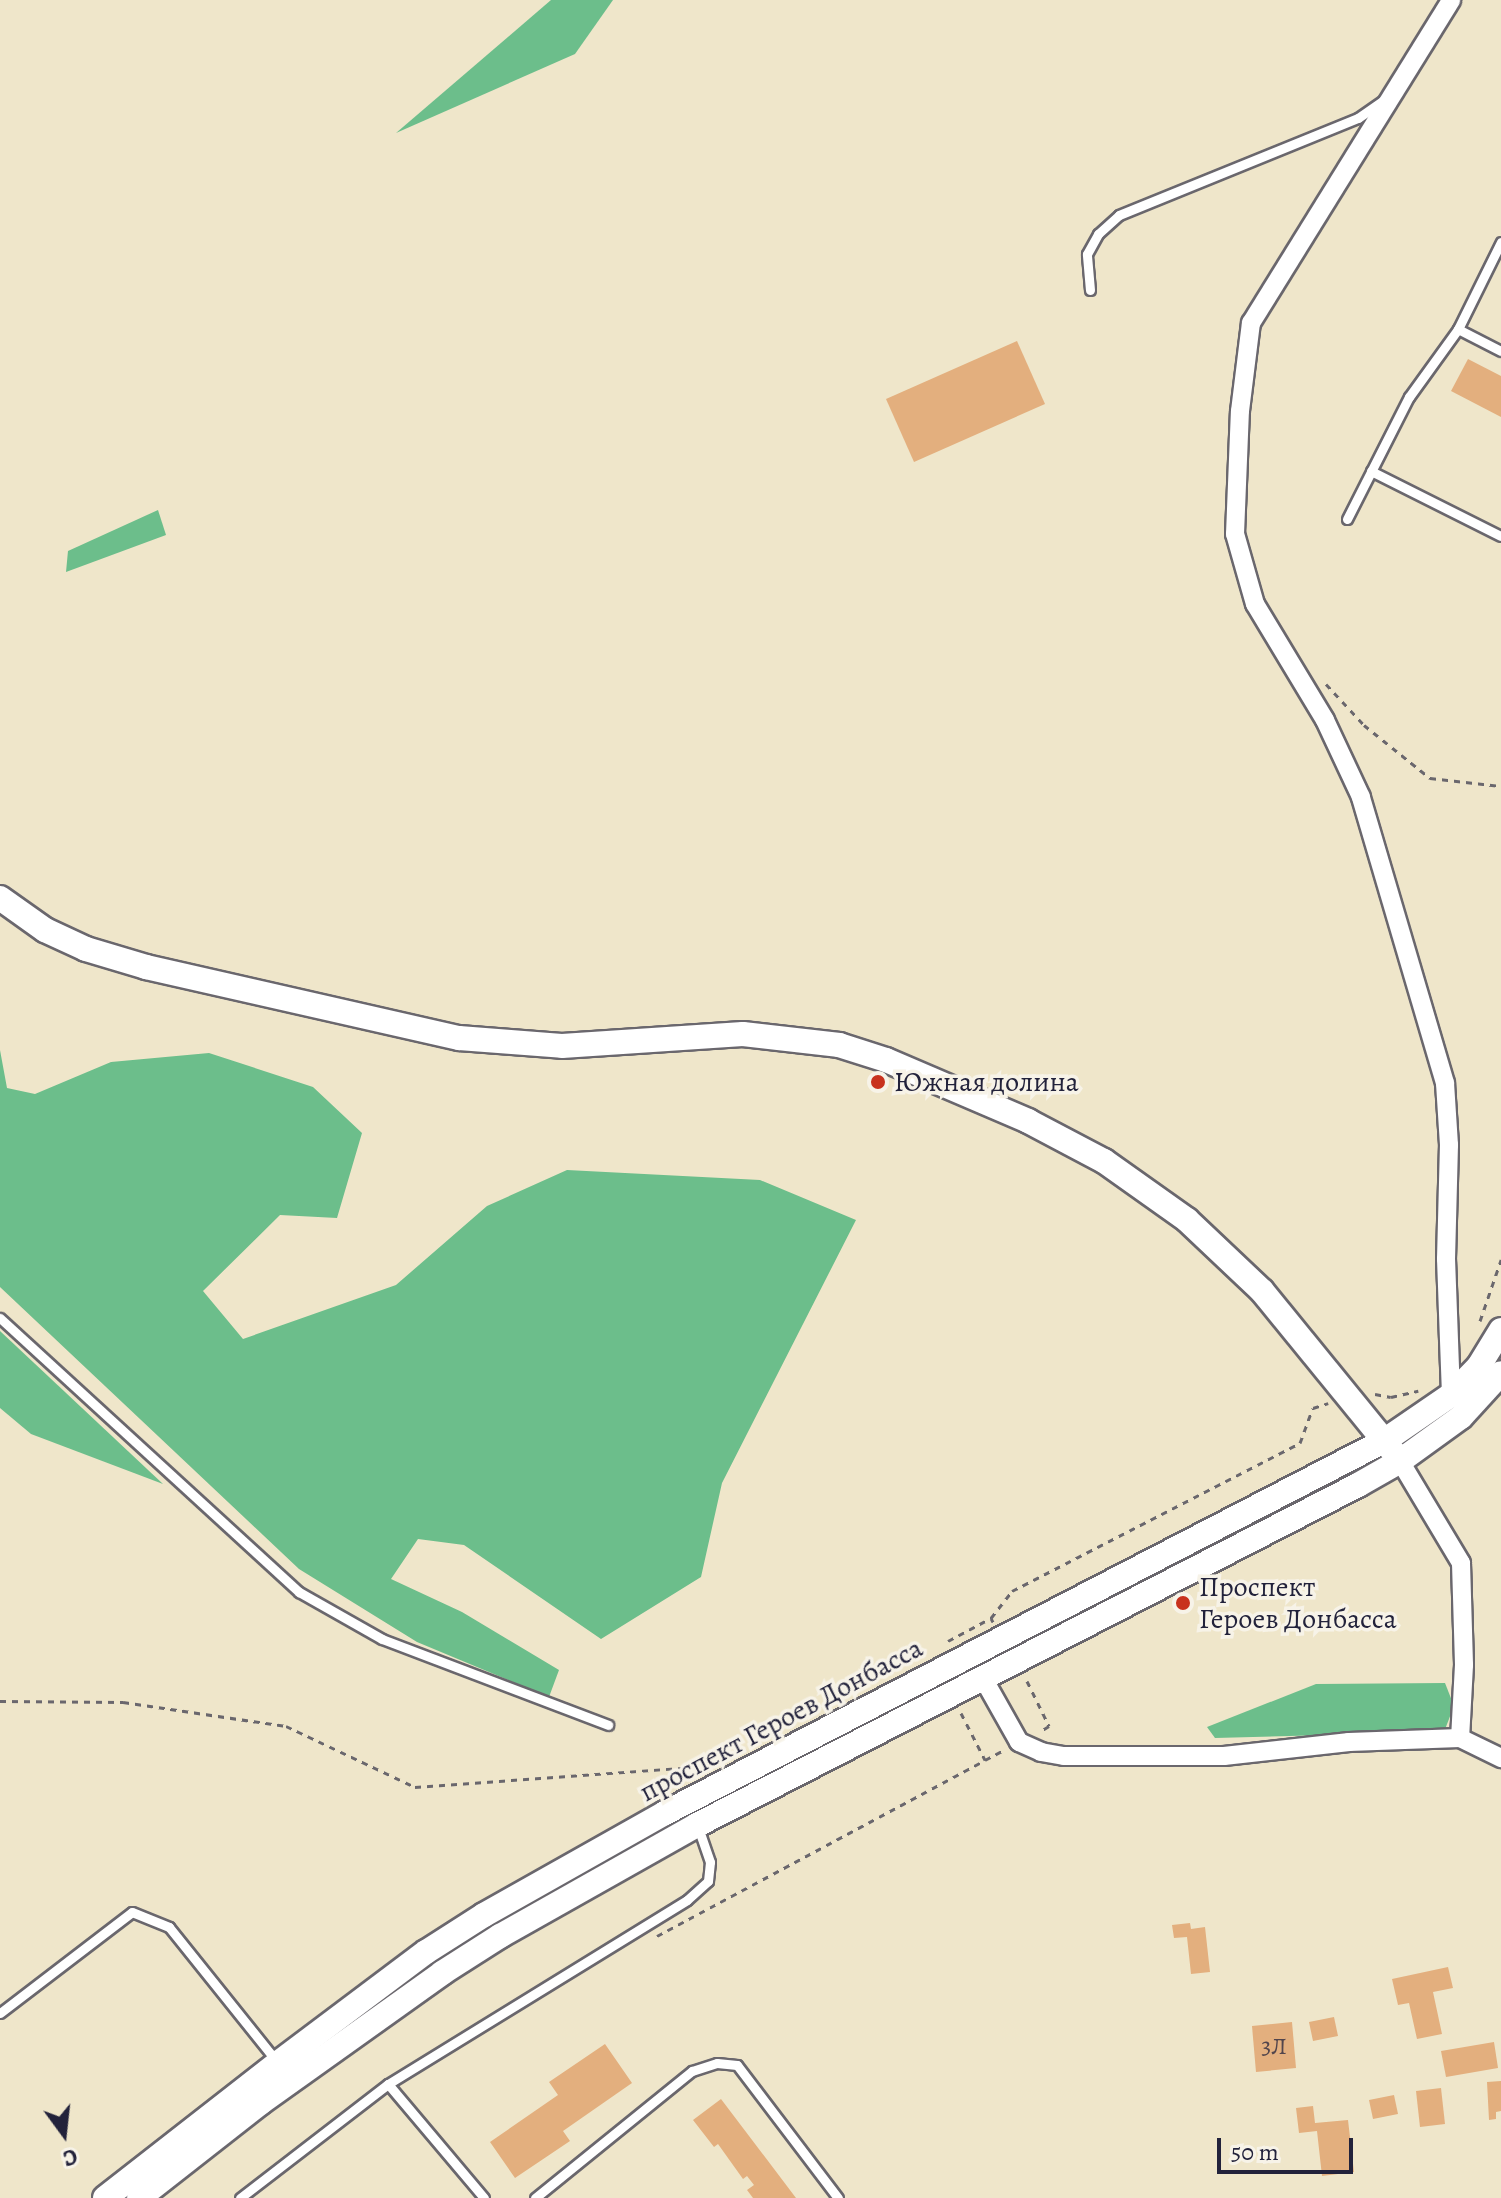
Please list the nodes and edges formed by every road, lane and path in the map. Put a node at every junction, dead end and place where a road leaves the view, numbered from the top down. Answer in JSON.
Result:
{"nodes":[{"id":1,"x":1451,"y":0,"type":"edge"},
{"id":2,"x":1397,"y":91,"type":"junction"},
{"id":3,"x":1501,"y":242,"type":"edge"},
{"id":4,"x":1090,"y":290,"type":"dead end"},
{"id":5,"x":1458,"y":329,"type":"junction"},
{"id":6,"x":1501,"y":351,"type":"edge"},
{"id":7,"x":1371,"y":471,"type":"junction"},
{"id":8,"x":1347,"y":519,"type":"dead end"},
{"id":9,"x":1501,"y":536,"type":"edge"},
{"id":10,"x":1318,"y":673,"type":"dead end"},
{"id":11,"x":1501,"y":786,"type":"edge"},
{"id":12,"x":0,"y":898,"type":"edge"},
{"id":13,"x":0,"y":1318,"type":"edge"},
{"id":14,"x":1501,"y":1330,"type":"edge"},
{"id":15,"x":1501,"y":1373,"type":"edge"},
{"id":16,"x":1451,"y":1395,"type":"junction"},
{"id":17,"x":1384,"y":1441,"type":"junction"},
{"id":18,"x":1400,"y":1461,"type":"junction"},
{"id":19,"x":991,"y":1618,"type":"dead end"},
{"id":20,"x":942,"y":1644,"type":"dead end"},
{"id":21,"x":983,"y":1678,"type":"junction"},
{"id":22,"x":0,"y":1701,"type":"edge"},
{"id":23,"x":608,"y":1725,"type":"dead end"},
{"id":24,"x":1460,"y":1738,"type":"junction"},
{"id":25,"x":1501,"y":1758,"type":"edge"},
{"id":26,"x":985,"y":1760,"type":"dead end"},
{"id":27,"x":692,"y":1767,"type":"dead end"},
{"id":28,"x":697,"y":1825,"type":"junction"},
{"id":29,"x":654,"y":1938,"type":"dead end"},
{"id":30,"x":0,"y":2013,"type":"edge"},
{"id":31,"x":278,"y":2063,"type":"junction"},
{"id":32,"x":388,"y":2084,"type":"junction"},
{"id":33,"x":105,"y":2198,"type":"edge"},
{"id":34,"x":139,"y":2198,"type":"edge"},
{"id":35,"x":240,"y":2198,"type":"edge"},
{"id":36,"x":484,"y":2198,"type":"edge"},
{"id":37,"x":535,"y":2198,"type":"edge"},
{"id":38,"x":838,"y":2198,"type":"edge"}],
"edges":[{"from":1,"to":2,"type":"street"},
{"from":2,"to":4,"type":"lane"},
{"from":2,"to":16,"type":"street"},
{"from":3,"to":5,"type":"lane"},
{"from":5,"to":6,"type":"lane"},
{"from":5,"to":7,"type":"lane"},
{"from":7,"to":8,"type":"lane"},
{"from":7,"to":9,"type":"lane"},
{"from":10,"to":11,"type":"path"},
{"from":12,"to":17,"type":"street"},
{"from":13,"to":23,"type":"lane"},
{"from":14,"to":16,"type":"street","name":"проспект Героев Донбасса"},
{"from":15,"to":18,"type":"street","name":"проспект Героев Донбасса"},
{"from":16,"to":17,"type":"street","name":"проспект Героев Донбасса"},
{"from":17,"to":18,"type":"street"},
{"from":17,"to":31,"type":"street","name":"проспект Героев Донбасса"},
{"from":18,"to":21,"type":"street","name":"проспект Героев Донбасса"},
{"from":18,"to":24,"type":"street"},
{"from":19,"to":20,"type":"path"},
{"from":21,"to":24,"type":"street"},
{"from":21,"to":28,"type":"street","name":"проспект Героев Донбасса"},
{"from":22,"to":27,"type":"path"},
{"from":24,"to":25,"type":"street"},
{"from":26,"to":29,"type":"path"},
{"from":28,"to":32,"type":"lane"},
{"from":28,"to":34,"type":"street","name":"проспект Героев Донбасса"},
{"from":30,"to":31,"type":"lane"},
{"from":31,"to":33,"type":"street","name":"проспект Героев Донбасса"},
{"from":32,"to":35,"type":"lane"},
{"from":32,"to":36,"type":"lane"},
{"from":37,"to":38,"type":"lane"}]}
